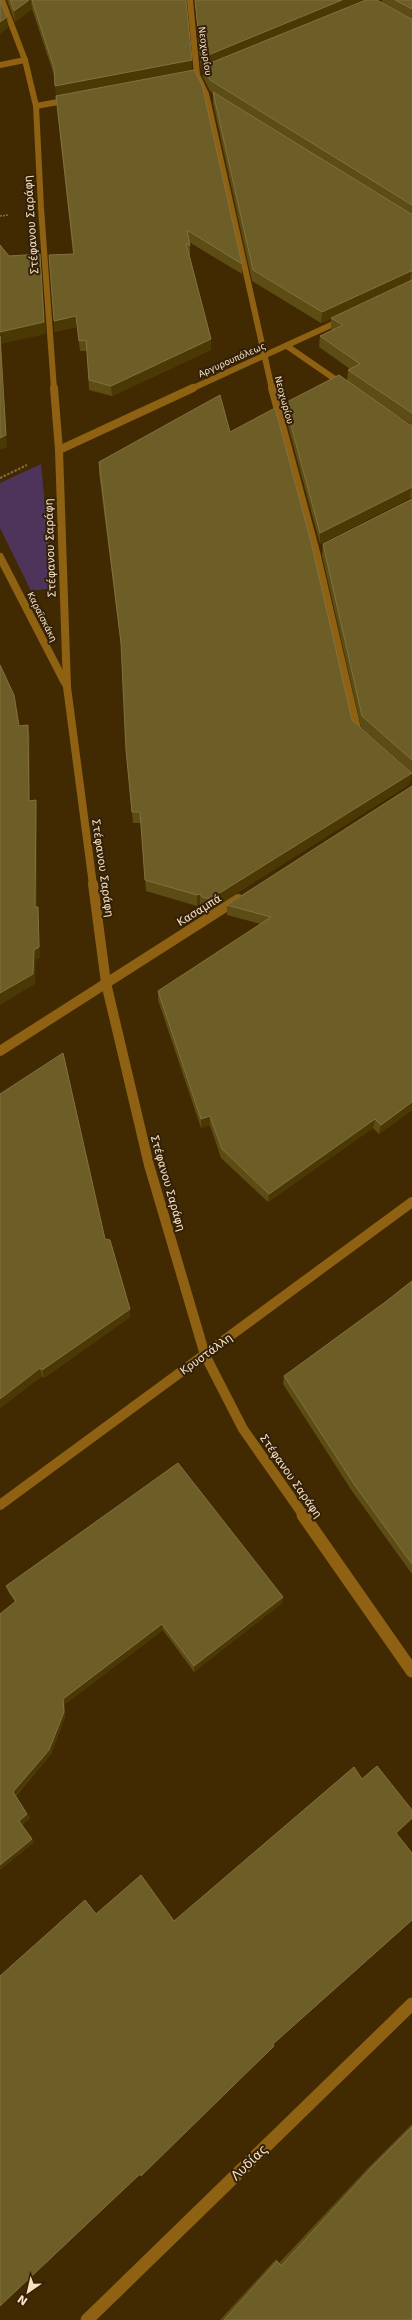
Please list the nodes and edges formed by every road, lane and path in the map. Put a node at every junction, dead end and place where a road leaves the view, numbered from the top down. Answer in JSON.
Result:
{"nodes":[{"id":1,"x":2,"y":0,"type":"edge"},
{"id":2,"x":190,"y":0,"type":"edge"},
{"id":3,"x":25,"y":60,"type":"junction"},
{"id":4,"x":0,"y":65,"type":"edge"},
{"id":5,"x":204,"y":72,"type":"edge"},
{"id":6,"x":193,"y":76,"type":"junction"},
{"id":7,"x":74,"y":99,"type":"edge"},
{"id":8,"x":36,"y":106,"type":"junction"},
{"id":9,"x":350,"y":316,"type":"edge"},
{"id":10,"x":287,"y":346,"type":"junction"},
{"id":11,"x":263,"y":356,"type":"junction"},
{"id":12,"x":353,"y":391,"type":"edge"},
{"id":13,"x":59,"y":450,"type":"junction"},
{"id":14,"x":0,"y":557,"type":"edge"},
{"id":15,"x":67,"y":687,"type":"junction"},
{"id":16,"x":367,"y":740,"type":"edge"},
{"id":17,"x":246,"y":894,"type":"edge"},
{"id":18,"x":106,"y":983,"type":"junction"},
{"id":19,"x":0,"y":1051,"type":"edge"},
{"id":20,"x":412,"y":1202,"type":"edge"},
{"id":21,"x":205,"y":1355,"type":"junction"},
{"id":22,"x":0,"y":1505,"type":"edge"},
{"id":23,"x":412,"y":1672,"type":"edge"},
{"id":24,"x":412,"y":2004,"type":"edge"},
{"id":25,"x":87,"y":2320,"type":"edge"}],
"edges":[{"from":1,"to":3,"type":"street","name":"Στέφανου Σαράφη"},
{"from":2,"to":6,"type":"street","name":"Νεοχωρίου"},
{"from":3,"to":4,"type":"street"},
{"from":3,"to":8,"type":"street","name":"Στέφανου Σαράφη"},
{"from":5,"to":6,"type":"street"},
{"from":6,"to":11,"type":"street","name":"Νεοχωρίου"},
{"from":7,"to":8,"type":"street"},
{"from":8,"to":13,"type":"street","name":"Στέφανου Σαράφη"},
{"from":9,"to":10,"type":"street","name":"Αργυρουπόλεως"},
{"from":10,"to":11,"type":"street","name":"Αργυρουπόλεως"},
{"from":10,"to":12,"type":"street"},
{"from":11,"to":13,"type":"street","name":"Αργυρουπόλεως"},
{"from":11,"to":16,"type":"street","name":"Νεοχωρίου"},
{"from":13,"to":15,"type":"street","name":"Στέφανου Σαράφη"},
{"from":14,"to":15,"type":"street","name":"Καραϊσκάκη"},
{"from":15,"to":18,"type":"street","name":"Στέφανου Σαράφη"},
{"from":17,"to":18,"type":"street","name":"Κασαμπά"},
{"from":18,"to":19,"type":"street","name":"Κασαμπά"},
{"from":18,"to":21,"type":"street","name":"Στέφανου Σαράφη"},
{"from":20,"to":21,"type":"street","name":"Κρυστάλλη"},
{"from":21,"to":22,"type":"street","name":"Κρυστάλλη"},
{"from":21,"to":23,"type":"street","name":"Στέφανου Σαράφη"},
{"from":24,"to":25,"type":"street","name":"Λυδίας"}]}
